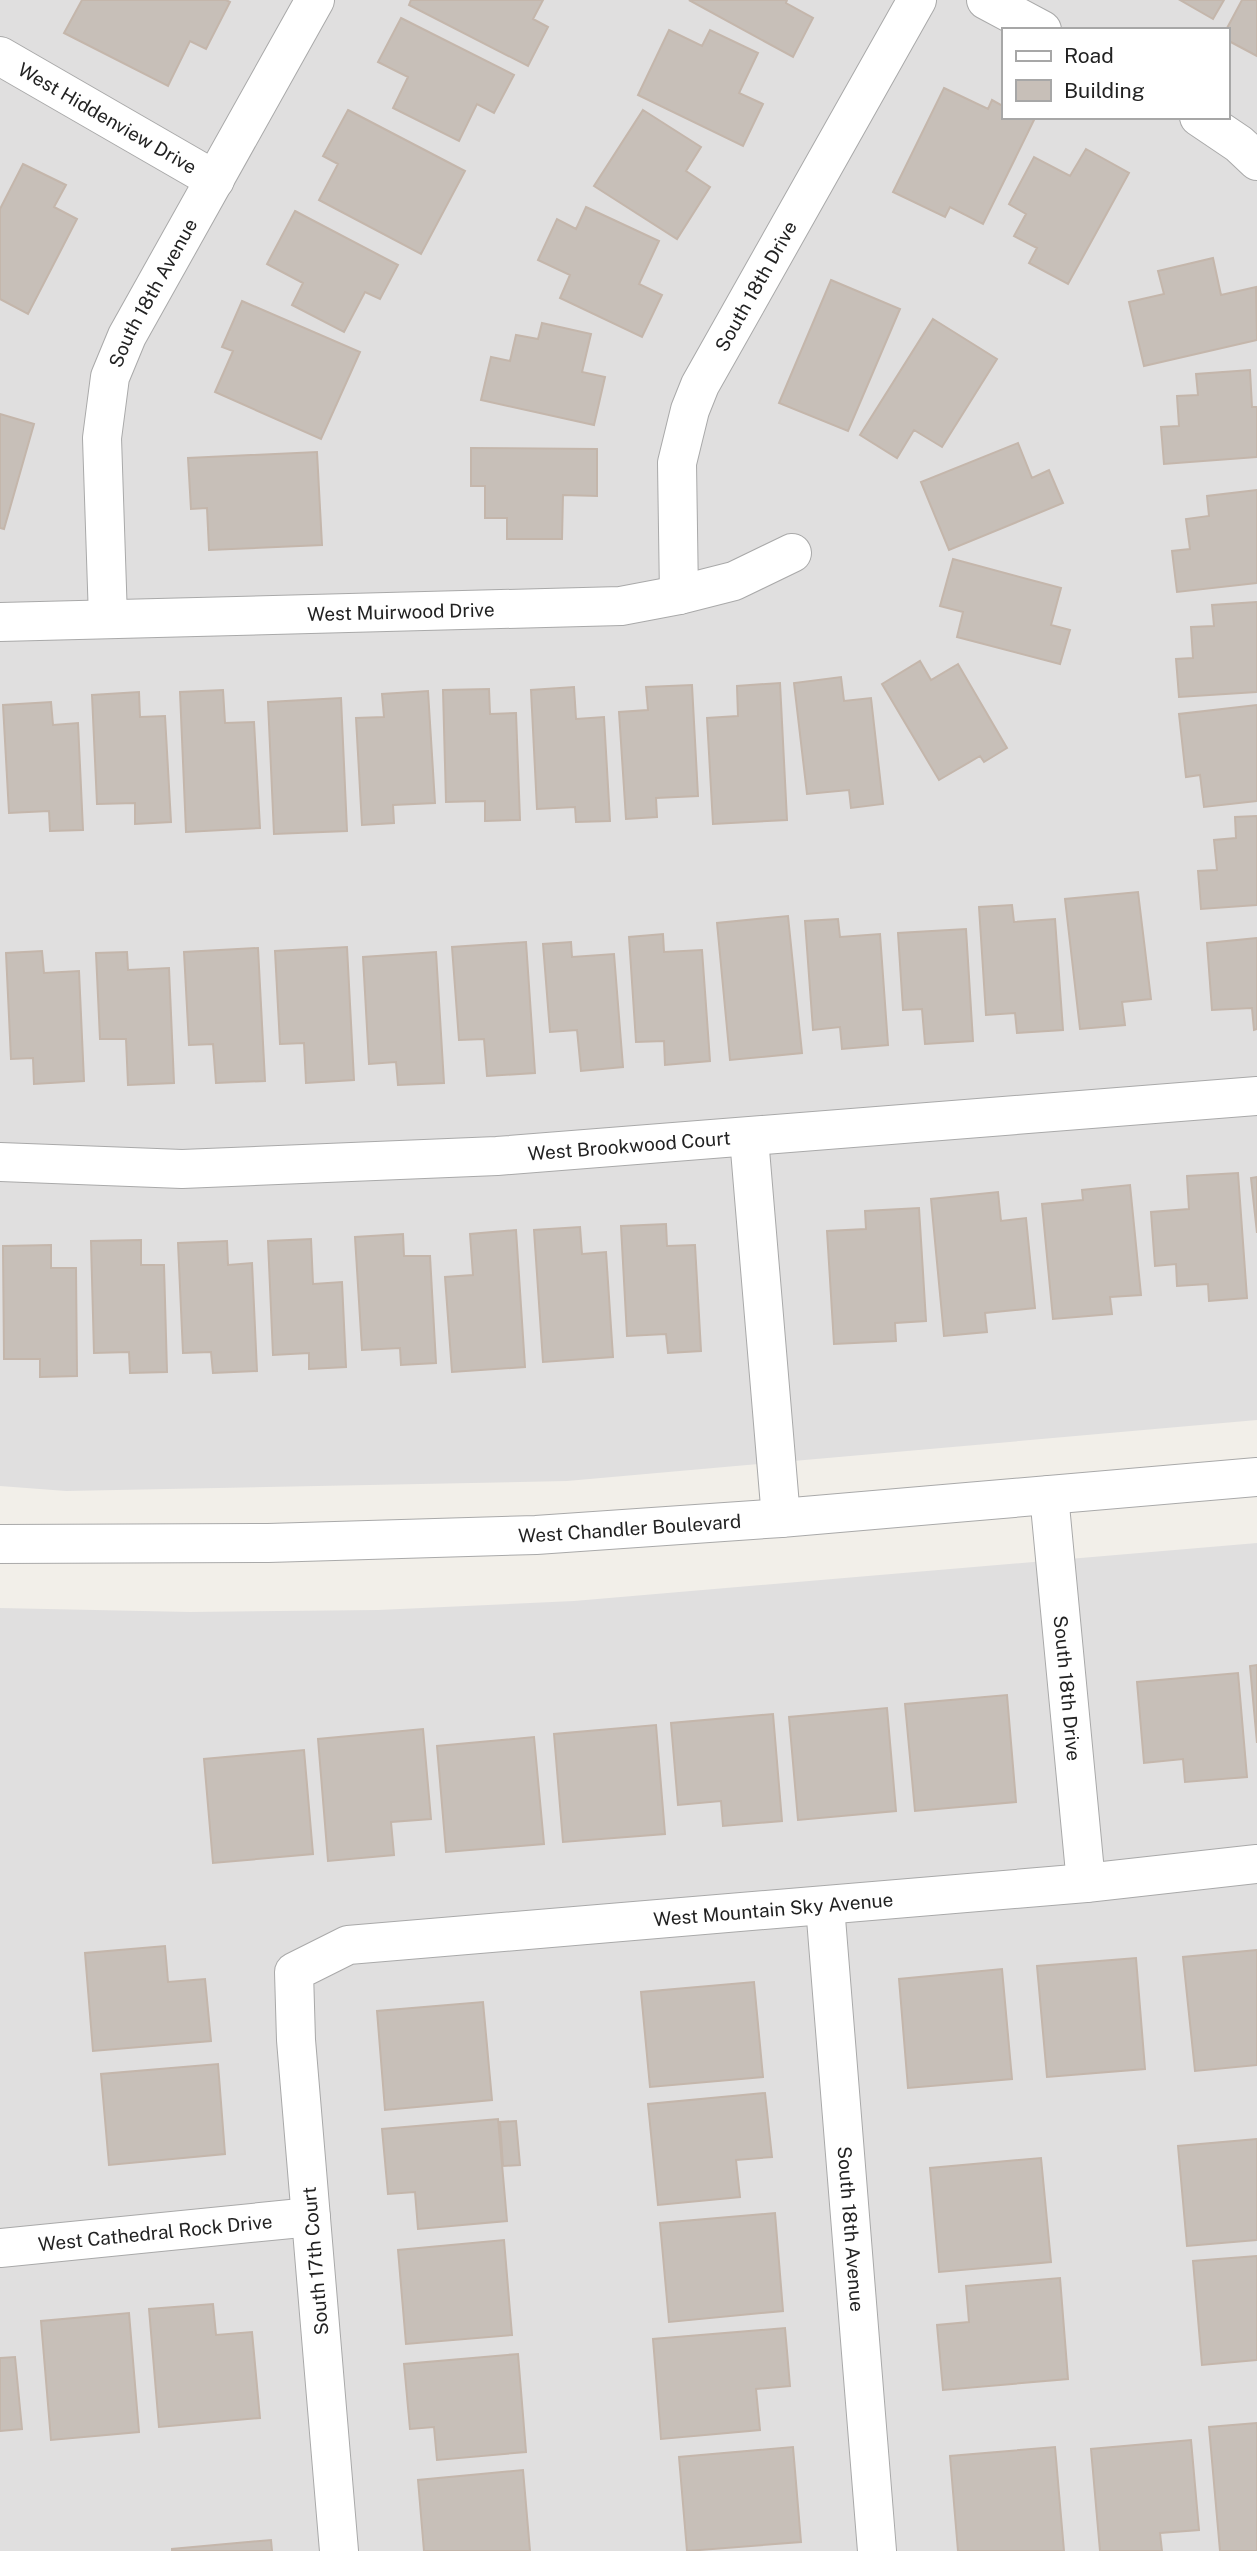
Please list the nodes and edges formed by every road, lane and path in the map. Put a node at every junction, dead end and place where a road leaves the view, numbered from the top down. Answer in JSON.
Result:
{"nodes":[{"id":1,"x":315,"y":0,"type":"edge"},
{"id":2,"x":917,"y":0,"type":"edge"},
{"id":3,"x":986,"y":0,"type":"edge"},
{"id":4,"x":1038,"y":28,"type":"edge"},
{"id":5,"x":0,"y":55,"type":"edge"},
{"id":6,"x":1202,"y":119,"type":"edge"},
{"id":7,"x":1257,"y":161,"type":"edge"},
{"id":8,"x":215,"y":180,"type":"junction"},
{"id":9,"x":792,"y":553,"type":"dead end"},
{"id":10,"x":679,"y":595,"type":"junction"},
{"id":11,"x":108,"y":618,"type":"junction"},
{"id":12,"x":0,"y":622,"type":"edge"},
{"id":13,"x":1257,"y":1096,"type":"edge"},
{"id":14,"x":749,"y":1138,"type":"junction"},
{"id":15,"x":0,"y":1162,"type":"edge"},
{"id":16,"x":1257,"y":1477,"type":"edge"},
{"id":17,"x":1049,"y":1495,"type":"junction"},
{"id":18,"x":781,"y":1518,"type":"junction"},
{"id":19,"x":0,"y":1544,"type":"edge"},
{"id":20,"x":1257,"y":1864,"type":"edge"},
{"id":21,"x":1086,"y":1883,"type":"junction"},
{"id":22,"x":825,"y":1906,"type":"junction"},
{"id":23,"x":294,"y":1972,"type":"joint"},
{"id":24,"x":311,"y":2217,"type":"junction"},
{"id":25,"x":0,"y":2248,"type":"edge"},
{"id":26,"x":339,"y":2551,"type":"edge"},
{"id":27,"x":877,"y":2551,"type":"edge"}],
"edges":[{"from":1,"to":8,"type":"street","name":"South 18th Avenue"},
{"from":2,"to":10,"type":"street","name":"South 18th Drive"},
{"from":3,"to":4,"type":"street"},
{"from":5,"to":8,"type":"street","name":"West Hiddenview Drive"},
{"from":6,"to":7,"type":"street"},
{"from":8,"to":11,"type":"street","name":"South 18th Avenue"},
{"from":9,"to":10,"type":"street","name":"West Muirwood Drive"},
{"from":10,"to":11,"type":"street","name":"West Muirwood Drive"},
{"from":11,"to":12,"type":"street","name":"West Muirwood Drive"},
{"from":13,"to":14,"type":"street","name":"West Brookwood Court"},
{"from":14,"to":15,"type":"street","name":"West Brookwood Court"},
{"from":14,"to":18,"type":"street"},
{"from":16,"to":17,"type":"street","name":"West Chandler Boulevard"},
{"from":17,"to":18,"type":"street","name":"West Chandler Boulevard"},
{"from":17,"to":21,"type":"street","name":"South 18th Drive"},
{"from":18,"to":19,"type":"street","name":"West Chandler Boulevard"},
{"from":20,"to":21,"type":"street","name":"West Mountain Sky Avenue"},
{"from":21,"to":22,"type":"street","name":"West Mountain Sky Avenue"},
{"from":22,"to":23,"type":"street","name":"West Mountain Sky Avenue"},
{"from":22,"to":27,"type":"street","name":"South 18th Avenue"},
{"from":23,"to":24,"type":"street","name":"South 17th Court"},
{"from":24,"to":25,"type":"street","name":"West Cathedral Rock Drive"},
{"from":24,"to":26,"type":"street","name":"South 17th Court"}]}
